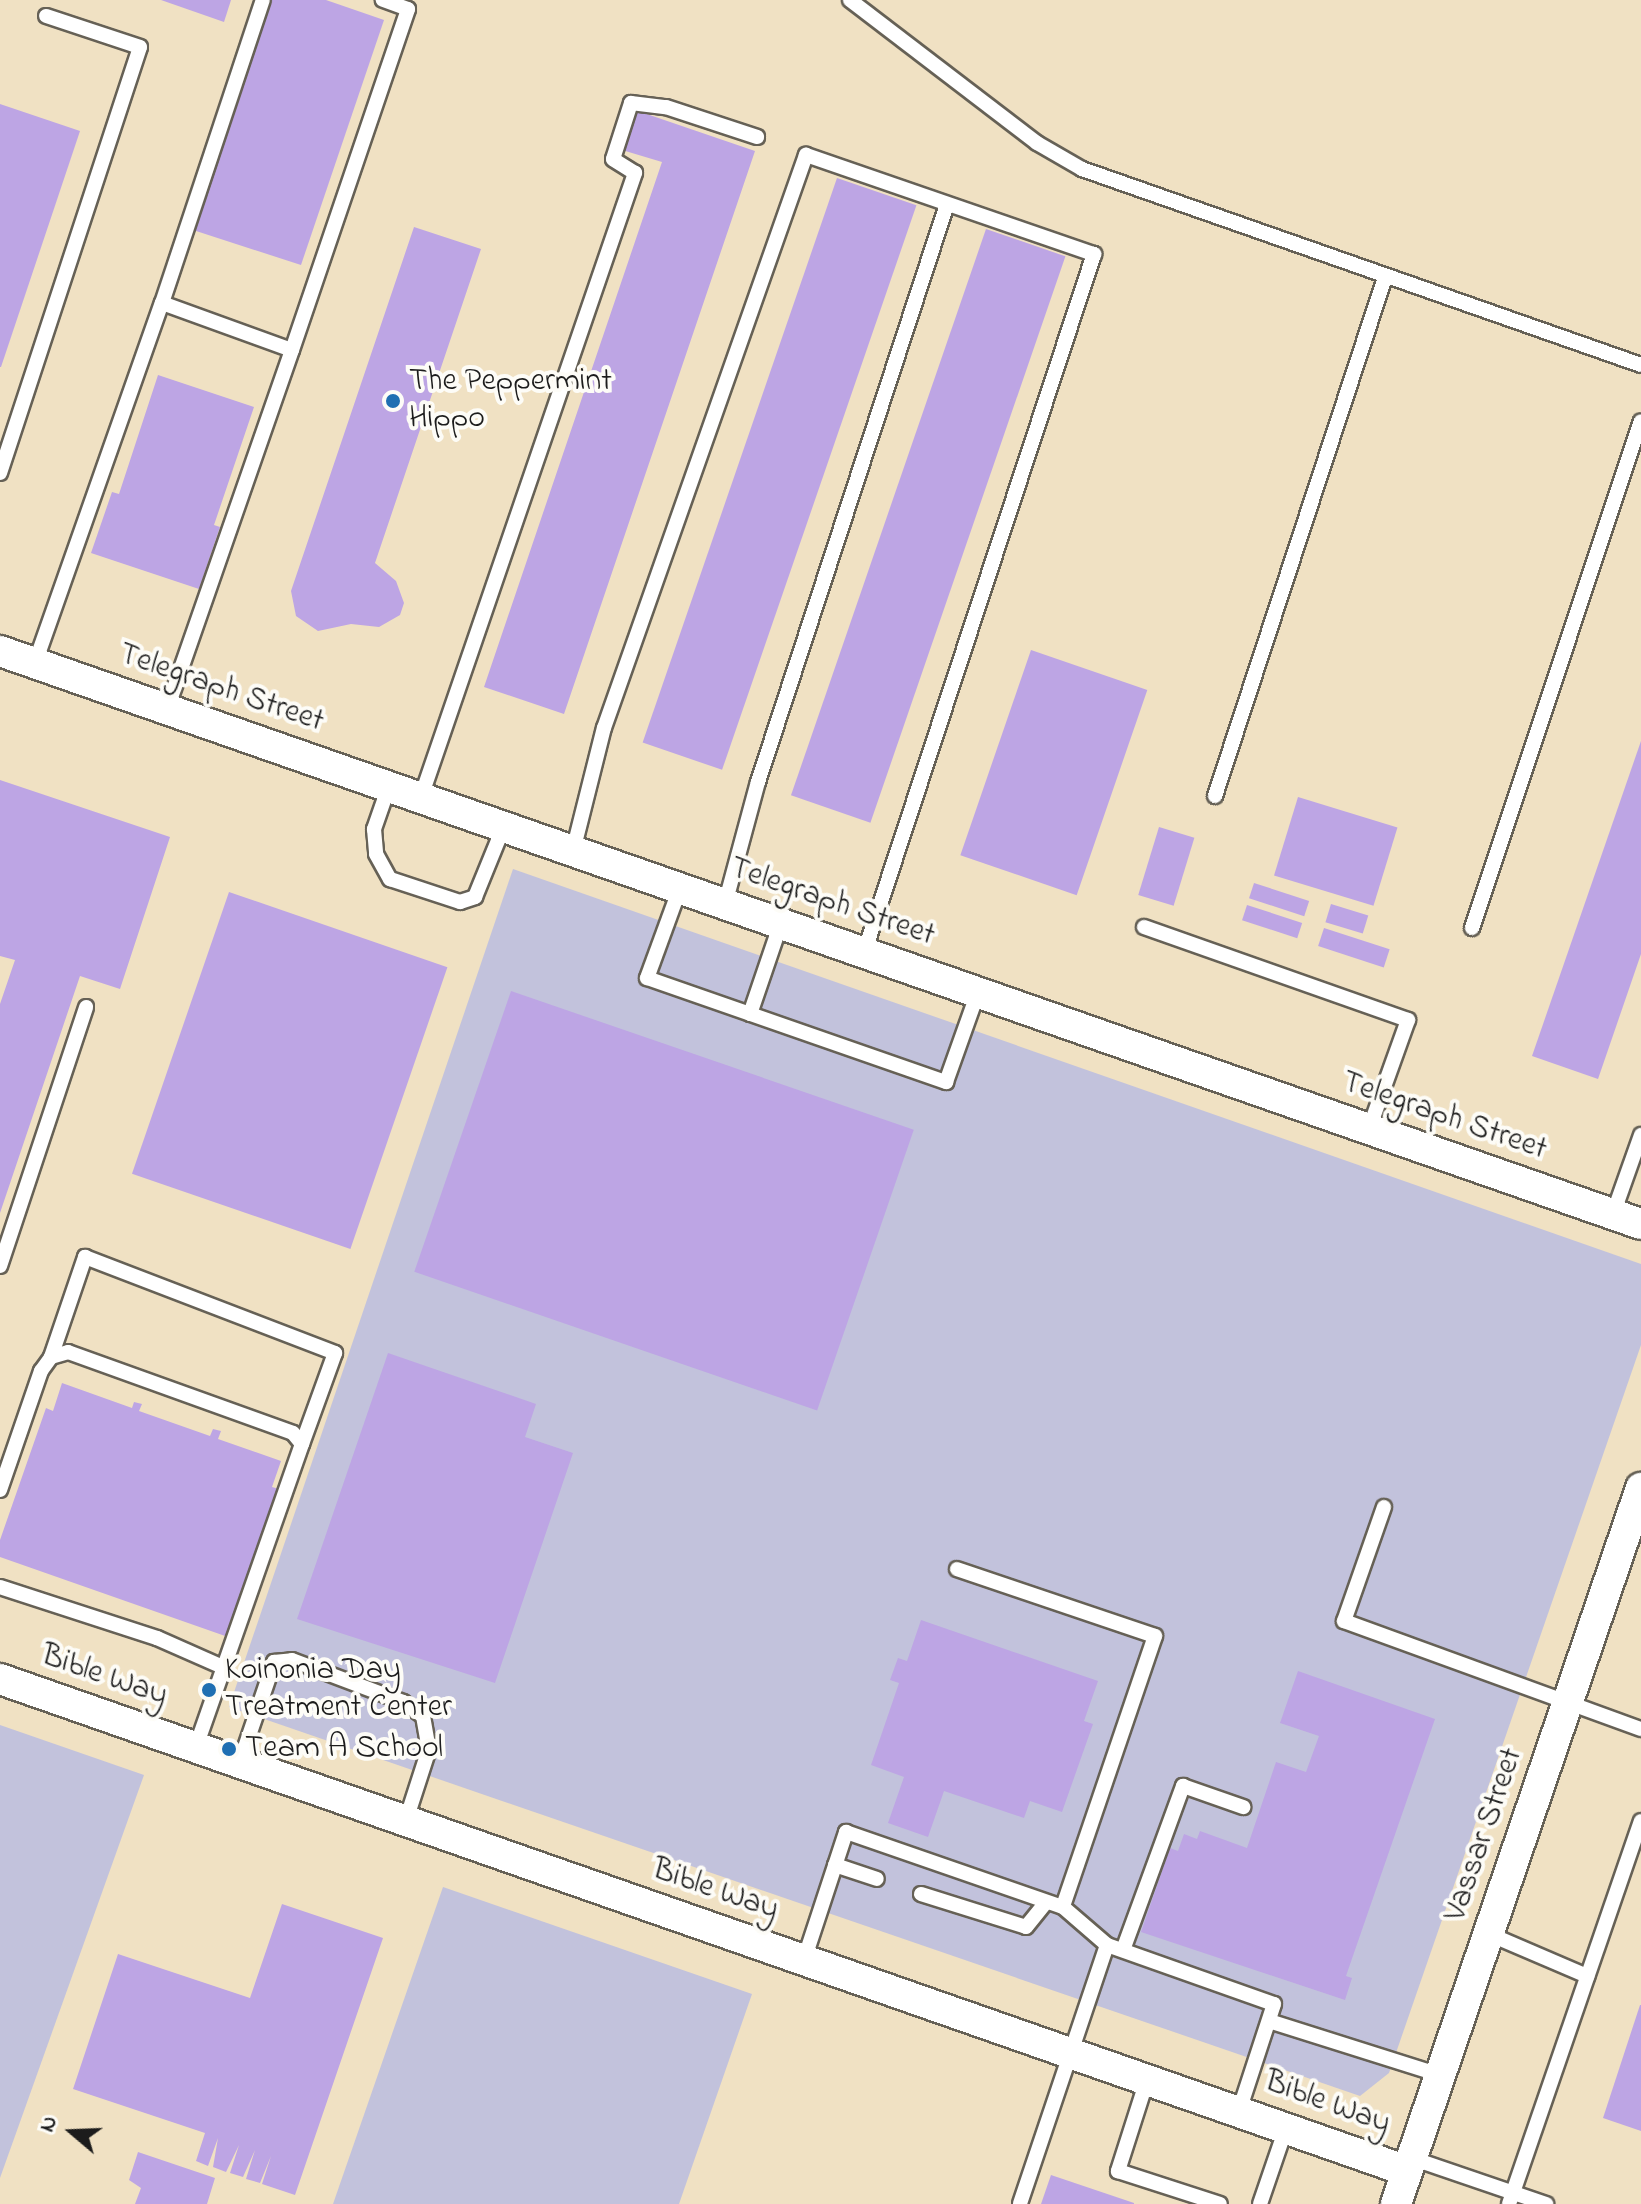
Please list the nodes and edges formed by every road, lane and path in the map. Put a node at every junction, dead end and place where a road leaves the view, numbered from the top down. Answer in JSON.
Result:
{"nodes":[{"id":1,"x":263,"y":0,"type":"edge"},
{"id":2,"x":383,"y":0,"type":"edge"},
{"id":3,"x":850,"y":0,"type":"edge"},
{"id":4,"x":46,"y":16,"type":"dead end"},
{"id":5,"x":757,"y":137,"type":"dead end"},
{"id":6,"x":947,"y":204,"type":"junction"},
{"id":7,"x":1385,"y":277,"type":"junction"},
{"id":8,"x":162,"y":303,"type":"junction"},
{"id":9,"x":292,"y":350,"type":"junction"},
{"id":10,"x":1641,"y":365,"type":"edge"},
{"id":11,"x":1641,"y":421,"type":"edge"},
{"id":12,"x":0,"y":473,"type":"edge"},
{"id":13,"x":0,"y":651,"type":"edge"},
{"id":14,"x":35,"y":663,"type":"junction"},
{"id":15,"x":167,"y":709,"type":"junction"},
{"id":16,"x":389,"y":786,"type":"junction"},
{"id":17,"x":1215,"y":796,"type":"dead end"},
{"id":18,"x":421,"y":797,"type":"junction"},
{"id":19,"x":504,"y":826,"type":"junction"},
{"id":20,"x":573,"y":851,"type":"junction"},
{"id":21,"x":680,"y":888,"type":"junction"},
{"id":22,"x":725,"y":904,"type":"junction"},
{"id":23,"x":781,"y":923,"type":"junction"},
{"id":24,"x":1144,"y":927,"type":"dead end"},
{"id":25,"x":1472,"y":928,"type":"dead end"},
{"id":26,"x":864,"y":953,"type":"junction"},
{"id":27,"x":978,"y":992,"type":"junction"},
{"id":28,"x":86,"y":1007,"type":"dead end"},
{"id":29,"x":750,"y":1014,"type":"junction"},
{"id":30,"x":1369,"y":1129,"type":"junction"},
{"id":31,"x":1641,"y":1135,"type":"edge"},
{"id":32,"x":1627,"y":1219,"type":"edge"},
{"id":33,"x":0,"y":1266,"type":"edge"},
{"id":34,"x":51,"y":1357,"type":"junction"},
{"id":35,"x":302,"y":1444,"type":"junction"},
{"id":36,"x":1641,"y":1488,"type":"edge"},
{"id":37,"x":0,"y":1490,"type":"edge"},
{"id":38,"x":1384,"y":1507,"type":"dead end"},
{"id":39,"x":1635,"y":1530,"type":"edge"},
{"id":40,"x":957,"y":1569,"type":"dead end"},
{"id":41,"x":0,"y":1587,"type":"edge"},
{"id":42,"x":225,"y":1668,"type":"junction"},
{"id":43,"x":0,"y":1679,"type":"edge"},
{"id":44,"x":1568,"y":1702,"type":"junction"},
{"id":45,"x":1641,"y":1729,"type":"edge"},
{"id":46,"x":196,"y":1747,"type":"junction"},
{"id":47,"x":240,"y":1762,"type":"junction"},
{"id":48,"x":1243,"y":1807,"type":"dead end"},
{"id":49,"x":406,"y":1820,"type":"junction"},
{"id":50,"x":1641,"y":1821,"type":"edge"},
{"id":51,"x":835,"y":1865,"type":"junction"},
{"id":52,"x":877,"y":1879,"type":"dead end"},
{"id":53,"x":921,"y":1894,"type":"dead end"},
{"id":54,"x":1046,"y":1902,"type":"junction"},
{"id":55,"x":1063,"y":1907,"type":"junction"},
{"id":56,"x":1489,"y":1934,"type":"junction"},
{"id":57,"x":1107,"y":1945,"type":"junction"},
{"id":58,"x":1123,"y":1950,"type":"junction"},
{"id":59,"x":804,"y":1960,"type":"junction"},
{"id":60,"x":1587,"y":1976,"type":"junction"},
{"id":61,"x":1269,"y":2021,"type":"junction"},
{"id":62,"x":1071,"y":2053,"type":"junction"},
{"id":63,"x":1440,"y":2075,"type":"junction"},
{"id":64,"x":1147,"y":2080,"type":"junction"},
{"id":65,"x":1239,"y":2111,"type":"junction"},
{"id":66,"x":1286,"y":2128,"type":"junction"},
{"id":67,"x":1409,"y":2164,"type":"junction"},
{"id":68,"x":1511,"y":2198,"type":"edge"},
{"id":69,"x":1020,"y":2204,"type":"edge"},
{"id":70,"x":1220,"y":2204,"type":"edge"},
{"id":71,"x":1260,"y":2204,"type":"edge"},
{"id":72,"x":1396,"y":2204,"type":"edge"},
{"id":73,"x":1546,"y":2204,"type":"edge"}],
"edges":[{"from":1,"to":8,"type":"lane"},
{"from":2,"to":9,"type":"lane"},
{"from":3,"to":7,"type":"lane"},
{"from":4,"to":12,"type":"lane"},
{"from":5,"to":18,"type":"lane"},
{"from":6,"to":20,"type":"lane"},
{"from":6,"to":22,"type":"lane"},
{"from":6,"to":26,"type":"lane"},
{"from":7,"to":10,"type":"lane"},
{"from":7,"to":17,"type":"lane"},
{"from":8,"to":9,"type":"lane"},
{"from":8,"to":14,"type":"lane"},
{"from":9,"to":15,"type":"lane"},
{"from":11,"to":25,"type":"lane"},
{"from":13,"to":14,"type":"street","name":"Telegraph Street"},
{"from":14,"to":15,"type":"street","name":"Telegraph Street"},
{"from":15,"to":16,"type":"street","name":"Telegraph Street"},
{"from":16,"to":18,"type":"street","name":"Telegraph Street"},
{"from":16,"to":19,"type":"lane"},
{"from":18,"to":19,"type":"street","name":"Telegraph Street"},
{"from":19,"to":20,"type":"street","name":"Telegraph Street"},
{"from":20,"to":21,"type":"street","name":"Telegraph Street"},
{"from":21,"to":22,"type":"street","name":"Telegraph Street"},
{"from":21,"to":29,"type":"lane"},
{"from":22,"to":23,"type":"street","name":"Telegraph Street"},
{"from":23,"to":26,"type":"street","name":"Telegraph Street"},
{"from":23,"to":29,"type":"lane"},
{"from":24,"to":30,"type":"lane"},
{"from":26,"to":27,"type":"street","name":"Telegraph Street"},
{"from":27,"to":29,"type":"lane"},
{"from":27,"to":30,"type":"street","name":"Telegraph Street"},
{"from":28,"to":33,"type":"lane"},
{"from":30,"to":32,"type":"street","name":"Telegraph Street"},
{"from":31,"to":32,"type":"lane"},
{"from":34,"to":35,"type":"lane"},
{"from":34,"to":35,"type":"lane"},
{"from":34,"to":37,"type":"lane"},
{"from":35,"to":42,"type":"lane"},
{"from":36,"to":39,"type":"street","name":"Vassar Street"},
{"from":38,"to":44,"type":"lane"},
{"from":39,"to":44,"type":"street","name":"Vassar Street"},
{"from":40,"to":55,"type":"lane"},
{"from":41,"to":42,"type":"lane"},
{"from":42,"to":46,"type":"lane"},
{"from":43,"to":46,"type":"street","name":"Bible Way"},
{"from":44,"to":45,"type":"lane"},
{"from":44,"to":56,"type":"street","name":"Vassar Street"},
{"from":46,"to":47,"type":"street","name":"Bible Way"},
{"from":47,"to":49,"type":"street","name":"Bible Way"},
{"from":47,"to":49,"type":"lane"},
{"from":48,"to":58,"type":"lane"},
{"from":49,"to":59,"type":"street","name":"Bible Way"},
{"from":50,"to":60,"type":"lane"},
{"from":51,"to":52,"type":"lane"},
{"from":51,"to":54,"type":"lane"},
{"from":51,"to":59,"type":"lane"},
{"from":53,"to":54,"type":"lane"},
{"from":54,"to":55,"type":"lane"},
{"from":55,"to":57,"type":"lane"},
{"from":56,"to":60,"type":"lane"},
{"from":56,"to":63,"type":"street","name":"Vassar Street"},
{"from":57,"to":58,"type":"lane"},
{"from":57,"to":62,"type":"lane"},
{"from":58,"to":61,"type":"lane"},
{"from":59,"to":62,"type":"street","name":"Bible Way"},
{"from":60,"to":68,"type":"lane"},
{"from":61,"to":63,"type":"lane"},
{"from":61,"to":65,"type":"lane"},
{"from":62,"to":64,"type":"street","name":"Bible Way"},
{"from":62,"to":69,"type":"lane"},
{"from":63,"to":67,"type":"street","name":"Vassar Street"},
{"from":64,"to":65,"type":"street","name":"Bible Way"},
{"from":64,"to":70,"type":"lane"},
{"from":65,"to":66,"type":"street","name":"Bible Way"},
{"from":66,"to":67,"type":"street","name":"Bible Way"},
{"from":66,"to":71,"type":"lane"},
{"from":67,"to":68,"type":"lane"},
{"from":67,"to":72,"type":"street","name":"Vassar Street"},
{"from":68,"to":73,"type":"lane"}]}
